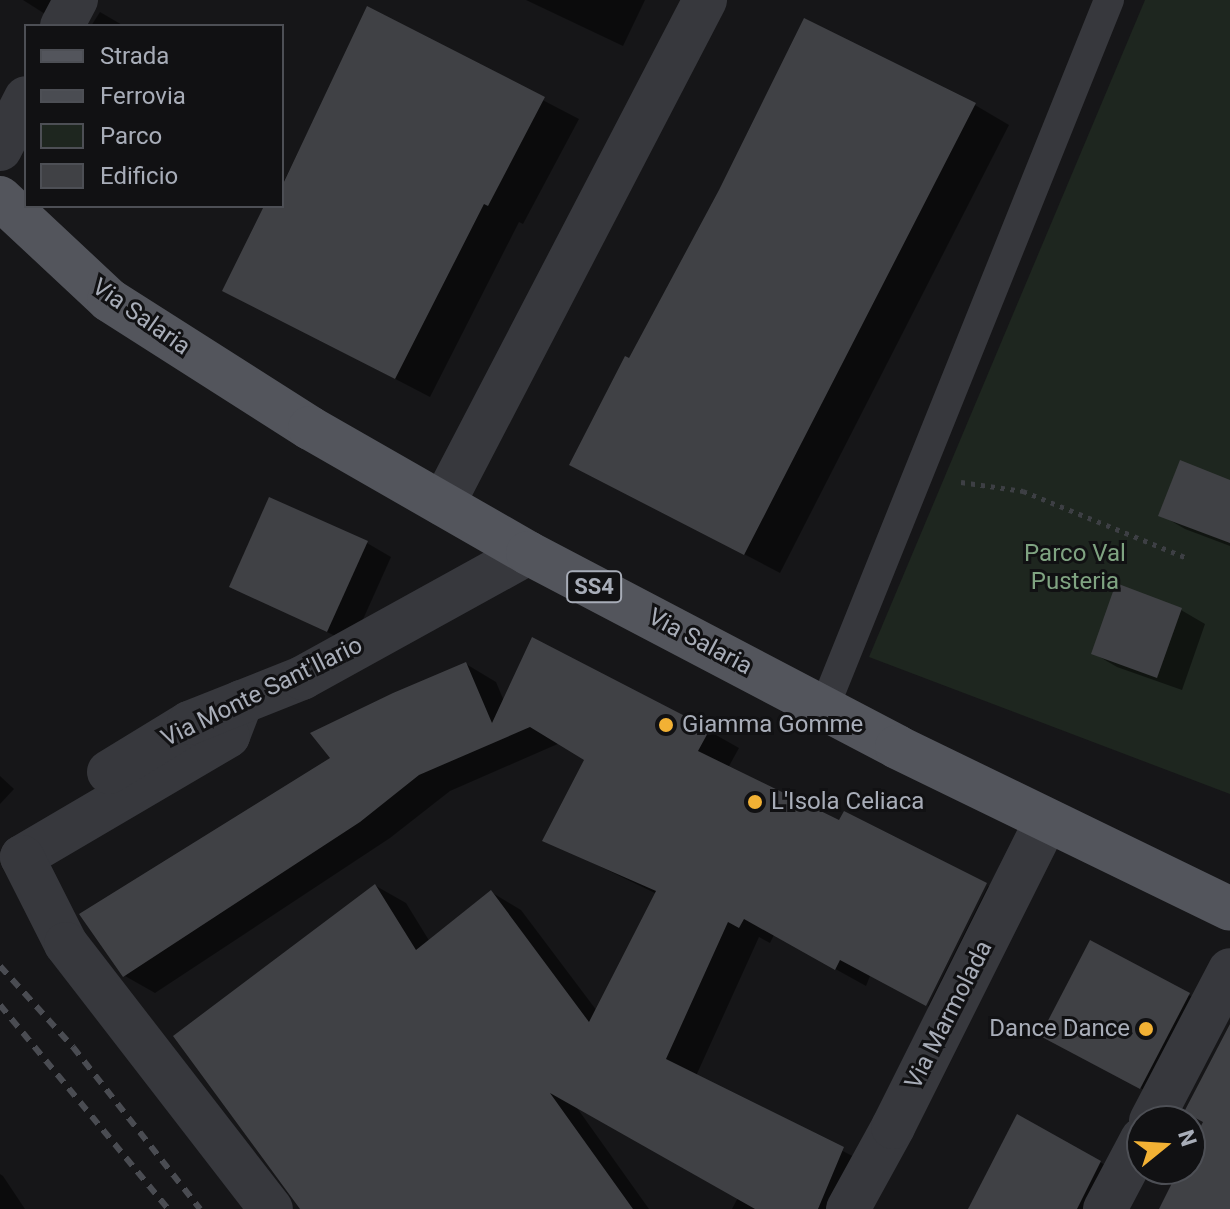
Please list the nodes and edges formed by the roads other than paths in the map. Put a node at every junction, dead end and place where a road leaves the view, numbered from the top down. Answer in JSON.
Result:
{"nodes":[{"id":1,"x":76,"y":0,"type":"edge"},
{"id":2,"x":705,"y":0,"type":"edge"},
{"id":3,"x":1109,"y":0,"type":"edge"},
{"id":4,"x":63,"y":24,"type":"edge"},
{"id":5,"x":24,"y":102,"type":"edge"},
{"id":6,"x":0,"y":149,"type":"edge"},
{"id":7,"x":0,"y":198,"type":"edge"},
{"id":8,"x":443,"y":504,"type":"junction"},
{"id":9,"x":528,"y":553,"type":"junction"},
{"id":10,"x":241,"y":702,"type":"junction"},
{"id":11,"x":824,"y":708,"type":"junction"},
{"id":12,"x":1047,"y":820,"type":"junction"},
{"id":13,"x":0,"y":837,"type":"edge"},
{"id":14,"x":1230,"y":909,"type":"edge"},
{"id":15,"x":1230,"y":970,"type":"edge"},
{"id":16,"x":1159,"y":1105,"type":"edge"},
{"id":17,"x":1126,"y":1169,"type":"edge"},
{"id":18,"x":271,"y":1209,"type":"edge"},
{"id":19,"x":848,"y":1209,"type":"edge"},
{"id":20,"x":1105,"y":1209,"type":"edge"}],
"edges":[{"from":1,"to":4,"type":"street"},
{"from":2,"to":8,"type":"street"},
{"from":3,"to":11,"type":"lane"},
{"from":5,"to":6,"type":"street"},
{"from":7,"to":8,"type":"main road","name":"Via Salaria","number":"SS4"},
{"from":8,"to":9,"type":"main road","name":"Via Salaria","number":"SS4"},
{"from":9,"to":10,"type":"street","name":"Via Monte Sant'Ilario"},
{"from":9,"to":11,"type":"main road","name":"Via Salaria","number":"SS4"},
{"from":10,"to":13,"type":"street","name":"Via Monte Sant'Ilario"},
{"from":10,"to":18,"type":"street"},
{"from":11,"to":12,"type":"main road","name":"Via Salaria","number":"SS4"},
{"from":12,"to":14,"type":"main road","name":"Via Salaria","number":"SS4"},
{"from":12,"to":19,"type":"street","name":"Via Marmolada"},
{"from":15,"to":16,"type":"street"},
{"from":17,"to":20,"type":"street"}]}
